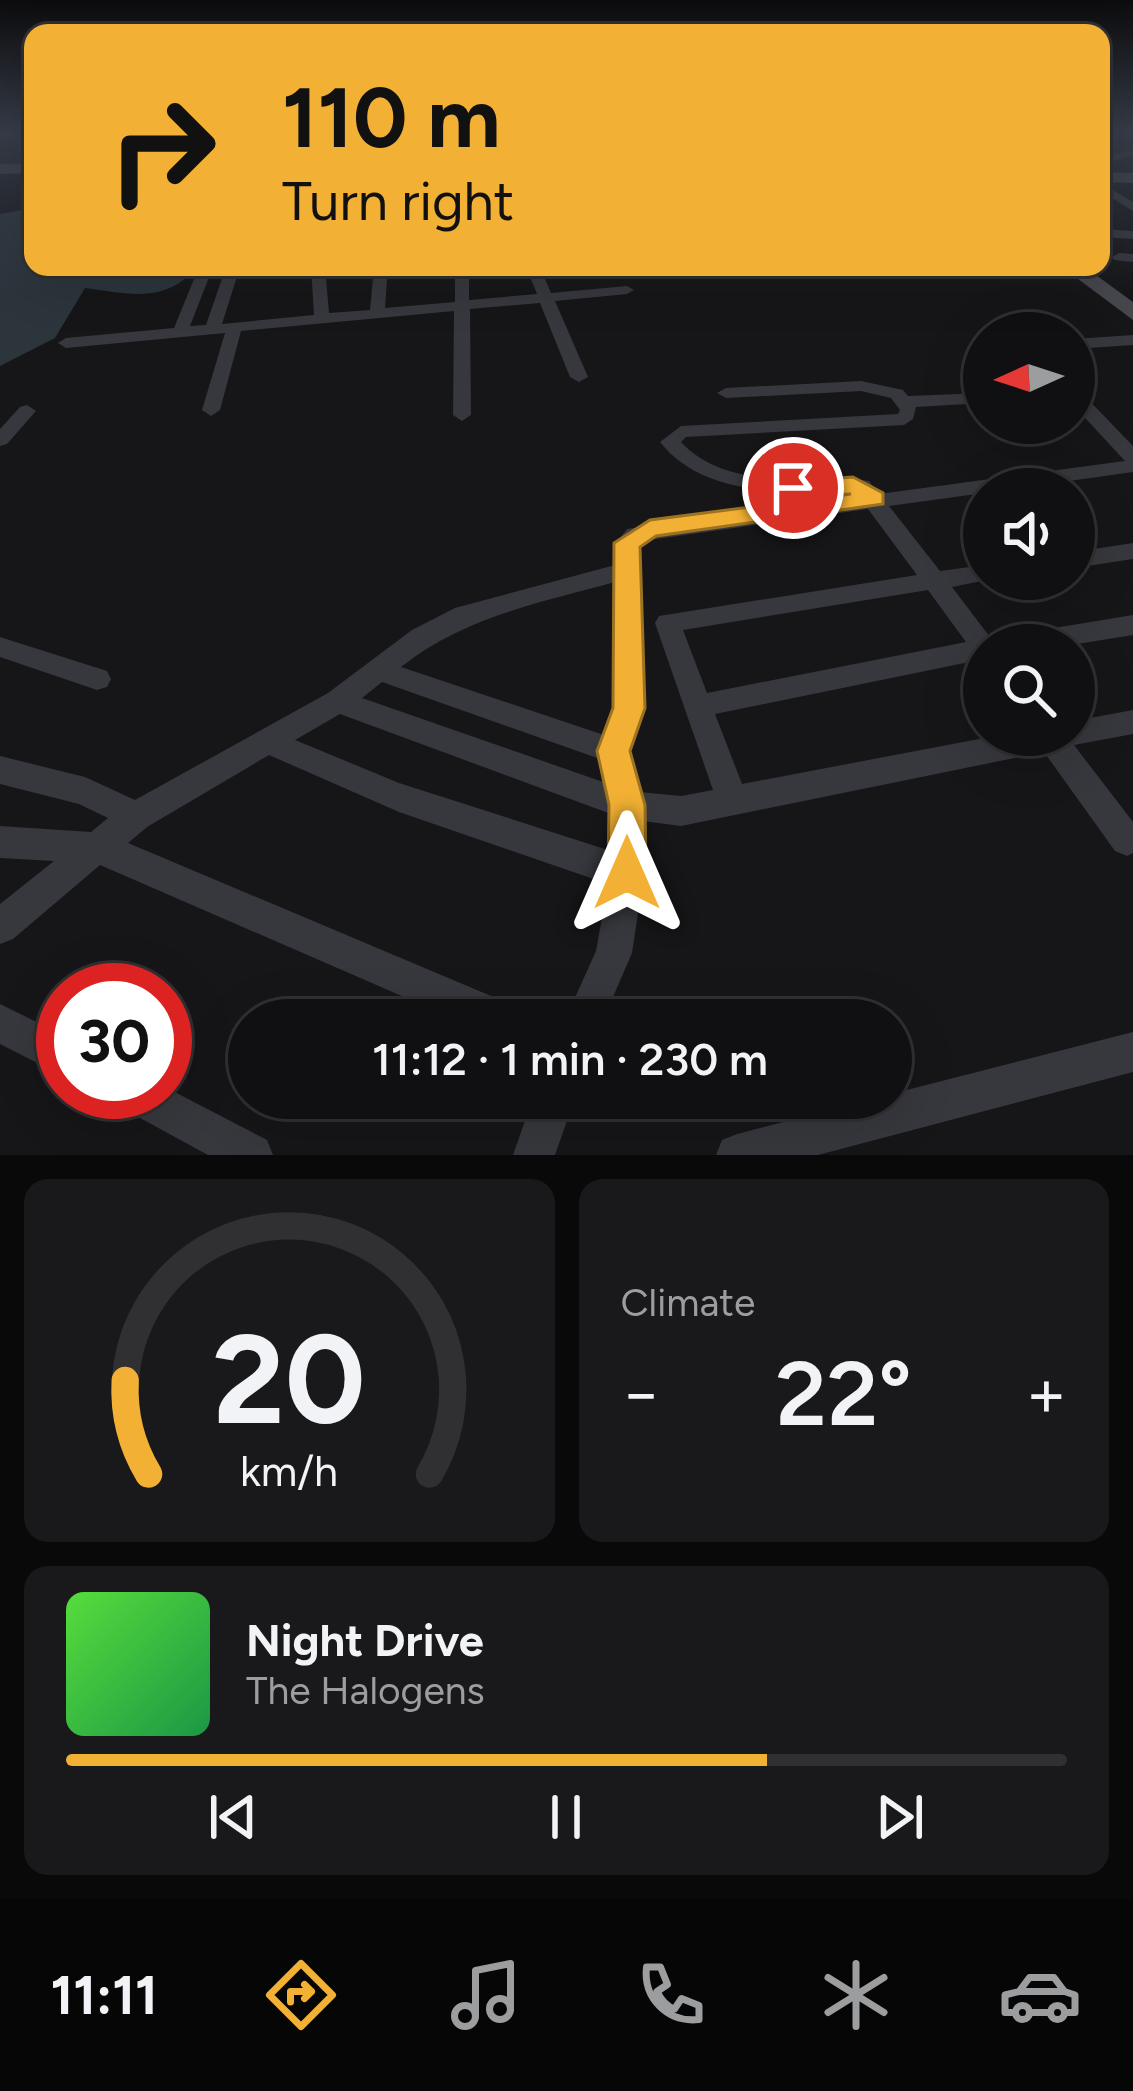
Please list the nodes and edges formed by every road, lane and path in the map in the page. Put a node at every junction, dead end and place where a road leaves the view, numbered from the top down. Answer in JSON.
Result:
{"nodes":[{"id":1,"x":202,"y":276,"type":"edge"},
{"id":2,"x":230,"y":276,"type":"edge"},
{"id":3,"x":319,"y":276,"type":"edge"},
{"id":4,"x":380,"y":276,"type":"edge"},
{"id":5,"x":462,"y":276,"type":"edge"},
{"id":6,"x":537,"y":276,"type":"edge"},
{"id":7,"x":1092,"y":276,"type":"edge"},
{"id":8,"x":627,"y":290,"type":"dead end"},
{"id":9,"x":545,"y":297,"type":"junction"},
{"id":10,"x":462,"y":306,"type":"junction"},
{"id":11,"x":377,"y":312,"type":"junction"},
{"id":12,"x":1133,"y":314,"type":"edge"},
{"id":13,"x":322,"y":316,"type":"junction"},
{"id":14,"x":235,"y":325,"type":"junction"},
{"id":15,"x":213,"y":327,"type":"junction"},
{"id":16,"x":181,"y":330,"type":"junction"},
{"id":17,"x":1133,"y":340,"type":"edge"},
{"id":18,"x":66,"y":343,"type":"dead end"},
{"id":19,"x":1095,"y":343,"type":"edge"},
{"id":20,"x":578,"y":377,"type":"dead end"},
{"id":21,"x":726,"y":393,"type":"dead end"},
{"id":22,"x":963,"y":399,"type":"edge"},
{"id":23,"x":904,"y":402,"type":"junction"},
{"id":24,"x":211,"y":410,"type":"dead end"},
{"id":25,"x":27,"y":411,"type":"dead end"},
{"id":26,"x":462,"y":415,"type":"dead end"},
{"id":27,"x":1095,"y":420,"type":"edge"},
{"id":28,"x":0,"y":440,"type":"edge"},
{"id":29,"x":1133,"y":464,"type":"edge"},
{"id":30,"x":874,"y":499,"type":"junction"},
{"id":31,"x":1133,"y":551,"type":"edge"},
{"id":32,"x":1095,"y":557,"type":"edge"},
{"id":33,"x":629,"y":571,"type":"junction"},
{"id":34,"x":963,"y":577,"type":"edge"},
{"id":35,"x":933,"y":581,"type":"junction"},
{"id":36,"x":966,"y":624,"type":"edge"},
{"id":37,"x":1133,"y":625,"type":"edge"},
{"id":38,"x":1095,"y":631,"type":"edge"},
{"id":39,"x":0,"y":647,"type":"edge"},
{"id":40,"x":963,"y":652,"type":"edge"},
{"id":41,"x":376,"y":669,"type":"junction"},
{"id":42,"x":97,"y":680,"type":"dead end"},
{"id":43,"x":338,"y":701,"type":"junction"},
{"id":44,"x":699,"y":706,"type":"junction"},
{"id":45,"x":1133,"y":722,"type":"edge"},
{"id":46,"x":1095,"y":729,"type":"edge"},
{"id":47,"x":266,"y":740,"type":"junction"},
{"id":48,"x":614,"y":751,"type":"junction"},
{"id":49,"x":963,"y":754,"type":"edge"},
{"id":50,"x":1073,"y":756,"type":"edge"},
{"id":51,"x":0,"y":770,"type":"edge"},
{"id":52,"x":732,"y":800,"type":"junction"},
{"id":53,"x":627,"y":805,"type":"junction"},
{"id":54,"x":136,"y":816,"type":"junction"},
{"id":55,"x":1126,"y":840,"type":"dead end"},
{"id":56,"x":0,"y":842,"type":"edge"},
{"id":57,"x":96,"y":848,"type":"junction"},
{"id":58,"x":627,"y":873,"type":"junction"},
{"id":59,"x":0,"y":926,"type":"edge"},
{"id":60,"x":452,"y":999,"type":"edge"},
{"id":61,"x":593,"y":999,"type":"edge"},
{"id":62,"x":0,"y":1023,"type":"edge"},
{"id":63,"x":36,"y":1042,"type":"edge"},
{"id":64,"x":1133,"y":1052,"type":"edge"},
{"id":65,"x":183,"y":1119,"type":"edge"},
{"id":66,"x":547,"y":1119,"type":"edge"},
{"id":67,"x":252,"y":1155,"type":"edge"},
{"id":68,"x":535,"y":1155,"type":"edge"},
{"id":69,"x":737,"y":1155,"type":"edge"}],
"edges":[{"from":1,"to":16,"type":"street"},
{"from":2,"to":15,"type":"street"},
{"from":3,"to":13,"type":"street"},
{"from":4,"to":11,"type":"street"},
{"from":5,"to":10,"type":"street"},
{"from":6,"to":9,"type":"street"},
{"from":7,"to":12,"type":"main road"},
{"from":8,"to":9,"type":"street"},
{"from":9,"to":10,"type":"street"},
{"from":9,"to":20,"type":"street"},
{"from":10,"to":11,"type":"street"},
{"from":10,"to":26,"type":"street"},
{"from":11,"to":13,"type":"street"},
{"from":13,"to":14,"type":"street"},
{"from":14,"to":15,"type":"street"},
{"from":14,"to":24,"type":"street"},
{"from":15,"to":16,"type":"street"},
{"from":16,"to":18,"type":"street"},
{"from":17,"to":19,"type":"street"},
{"from":21,"to":23,"type":"street"},
{"from":22,"to":23,"type":"street"},
{"from":23,"to":30,"type":"street"},
{"from":25,"to":28,"type":"street"},
{"from":27,"to":29,"type":"street"},
{"from":29,"to":30,"type":"street"},
{"from":30,"to":33,"type":"street"},
{"from":30,"to":35,"type":"street"},
{"from":31,"to":32,"type":"street"},
{"from":33,"to":41,"type":"street"},
{"from":33,"to":48,"type":"street"},
{"from":34,"to":35,"type":"street"},
{"from":35,"to":36,"type":"street"},
{"from":35,"to":44,"type":"street"},
{"from":37,"to":38,"type":"street"},
{"from":39,"to":42,"type":"street"},
{"from":40,"to":44,"type":"street"},
{"from":41,"to":43,"type":"street"},
{"from":41,"to":48,"type":"street"},
{"from":43,"to":47,"type":"street"},
{"from":43,"to":53,"type":"street"},
{"from":44,"to":52,"type":"street"},
{"from":45,"to":46,"type":"street"},
{"from":47,"to":54,"type":"street"},
{"from":47,"to":58,"type":"street"},
{"from":48,"to":53,"type":"street"},
{"from":49,"to":52,"type":"street"},
{"from":50,"to":55,"type":"street"},
{"from":51,"to":54,"type":"street"},
{"from":52,"to":53,"type":"street"},
{"from":53,"to":58,"type":"street"},
{"from":54,"to":57,"type":"street"},
{"from":56,"to":57,"type":"street"},
{"from":57,"to":59,"type":"street"},
{"from":57,"to":60,"type":"street"},
{"from":58,"to":61,"type":"street"},
{"from":62,"to":63,"type":"street"},
{"from":64,"to":69,"type":"street"},
{"from":65,"to":67,"type":"street"},
{"from":66,"to":68,"type":"street"}]}
